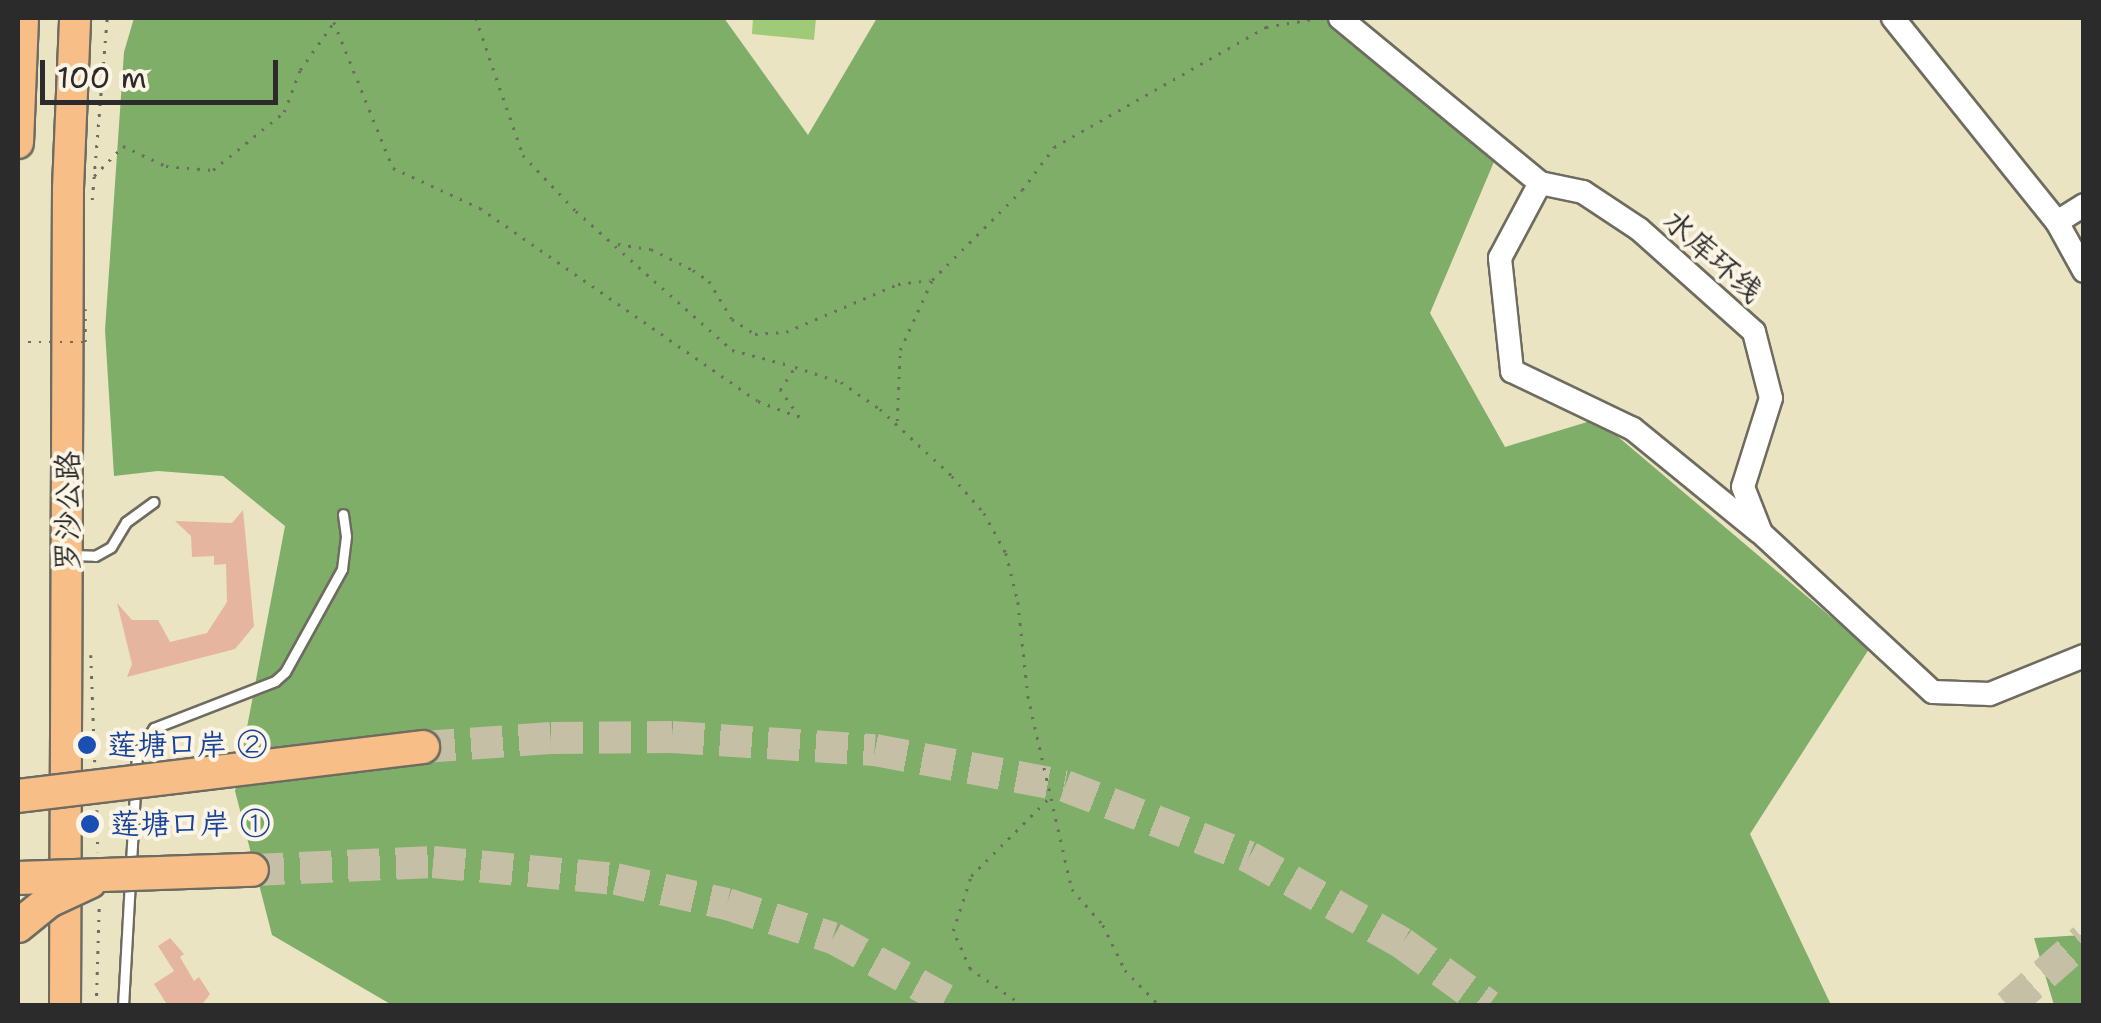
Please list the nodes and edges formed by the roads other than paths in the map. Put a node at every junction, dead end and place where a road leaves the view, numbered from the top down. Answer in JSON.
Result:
{"nodes":[{"id":1,"x":24,"y":18,"type":"edge"},
{"id":2,"x":75,"y":18,"type":"edge"},
{"id":3,"x":1340,"y":18,"type":"edge"},
{"id":4,"x":1893,"y":18,"type":"edge"},
{"id":5,"x":18,"y":143,"type":"edge"},
{"id":6,"x":1540,"y":183,"type":"junction"},
{"id":7,"x":2084,"y":205,"type":"edge"},
{"id":8,"x":2057,"y":222,"type":"junction"},
{"id":9,"x":2084,"y":271,"type":"edge"},
{"id":10,"x":154,"y":502,"type":"dead end"},
{"id":11,"x":343,"y":514,"type":"dead end"},
{"id":12,"x":1761,"y":533,"type":"junction"},
{"id":13,"x":69,"y":554,"type":"junction"},
{"id":14,"x":2084,"y":656,"type":"edge"},
{"id":15,"x":422,"y":747,"type":"tunnel mouth"},
{"id":16,"x":79,"y":789,"type":"junction"},
{"id":17,"x":18,"y":796,"type":"edge"},
{"id":18,"x":18,"y":818,"type":"edge"},
{"id":19,"x":252,"y":870,"type":"tunnel mouth"},
{"id":20,"x":102,"y":877,"type":"junction"},
{"id":21,"x":18,"y":878,"type":"edge"},
{"id":22,"x":18,"y":926,"type":"edge"},
{"id":23,"x":65,"y":1006,"type":"edge"},
{"id":24,"x":122,"y":1006,"type":"edge"}],
"edges":[{"from":1,"to":5,"type":"highway"},
{"from":2,"to":13,"type":"highway","name":"罗沙公路"},
{"from":3,"to":6,"type":"street","name":"水库环线"},
{"from":4,"to":8,"type":"street"},
{"from":6,"to":12,"type":"street","name":"水库环线"},
{"from":6,"to":12,"type":"street"},
{"from":7,"to":8,"type":"street"},
{"from":8,"to":9,"type":"street"},
{"from":10,"to":13,"type":"lane"},
{"from":11,"to":24,"type":"lane"},
{"from":12,"to":14,"type":"street","name":"水库环线"},
{"from":13,"to":23,"type":"highway","name":"罗沙公路"},
{"from":15,"to":16,"type":"highway","bridge":true},
{"from":16,"to":17,"type":"highway","bridge":true},
{"from":16,"to":18,"type":"highway"},
{"from":19,"to":20,"type":"highway","bridge":true},
{"from":20,"to":21,"type":"highway","bridge":true},
{"from":20,"to":22,"type":"highway","bridge":true}]}
